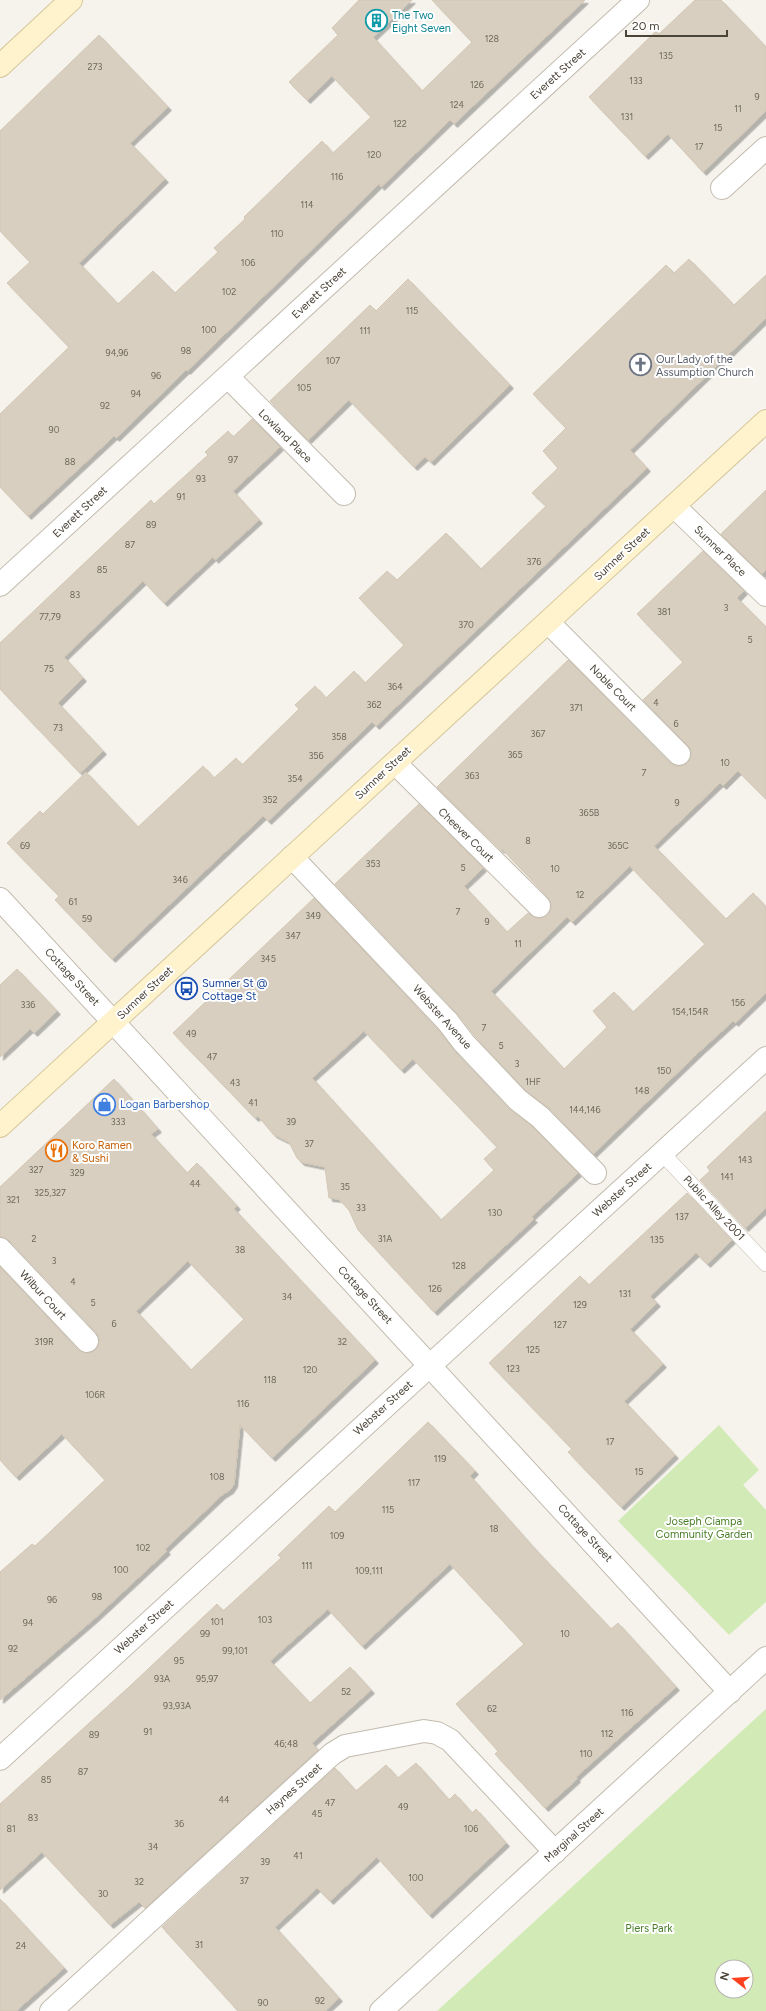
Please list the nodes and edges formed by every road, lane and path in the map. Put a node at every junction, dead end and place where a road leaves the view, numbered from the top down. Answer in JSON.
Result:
{"nodes":[{"id":1,"x":71,"y":0,"type":"edge"},
{"id":2,"x":638,"y":0,"type":"edge"},
{"id":3,"x":0,"y":66,"type":"edge"},
{"id":4,"x":766,"y":148,"type":"edge"},
{"id":5,"x":722,"y":188,"type":"dead end"},
{"id":6,"x":228,"y":377,"type":"junction"},
{"id":7,"x":766,"y":421,"type":"edge"},
{"id":8,"x":344,"y":494,"type":"dead end"},
{"id":9,"x":674,"y":506,"type":"junction"},
{"id":10,"x":0,"y":585,"type":"edge"},
{"id":11,"x":766,"y":595,"type":"edge"},
{"id":12,"x":548,"y":622,"type":"junction"},
{"id":13,"x":679,"y":754,"type":"dead end"},
{"id":14,"x":395,"y":763,"type":"junction"},
{"id":15,"x":292,"y":857,"type":"junction"},
{"id":16,"x":0,"y":899,"type":"edge"},
{"id":17,"x":539,"y":906,"type":"dead end"},
{"id":18,"x":113,"y":1022,"type":"junction"},
{"id":19,"x":766,"y":1058,"type":"edge"},
{"id":20,"x":0,"y":1126,"type":"edge"},
{"id":21,"x":662,"y":1153,"type":"junction"},
{"id":22,"x":595,"y":1173,"type":"dead end"},
{"id":23,"x":0,"y":1249,"type":"edge"},
{"id":24,"x":766,"y":1264,"type":"edge"},
{"id":25,"x":87,"y":1342,"type":"dead end"},
{"id":26,"x":430,"y":1366,"type":"junction"},
{"id":27,"x":766,"y":1658,"type":"edge"},
{"id":28,"x":730,"y":1692,"type":"junction"},
{"id":29,"x":0,"y":1759,"type":"edge"},
{"id":30,"x":555,"y":1852,"type":"junction"},
{"id":31,"x":51,"y":2011,"type":"edge"},
{"id":32,"x":381,"y":2011,"type":"edge"}],
"edges":[{"from":1,"to":3,"type":"main road"},
{"from":2,"to":6,"type":"street","name":"Everett Street"},
{"from":4,"to":5,"type":"street"},
{"from":6,"to":8,"type":"street","name":"Lowland Place"},
{"from":6,"to":10,"type":"street","name":"Everett Street"},
{"from":7,"to":9,"type":"main road","name":"Sumner Street"},
{"from":9,"to":11,"type":"street","name":"Sumner Place"},
{"from":9,"to":12,"type":"main road","name":"Sumner Street"},
{"from":12,"to":13,"type":"street","name":"Noble Court"},
{"from":12,"to":14,"type":"main road","name":"Sumner Street"},
{"from":14,"to":15,"type":"main road","name":"Sumner Street"},
{"from":14,"to":17,"type":"street","name":"Cheever Court"},
{"from":15,"to":18,"type":"main road","name":"Sumner Street"},
{"from":15,"to":22,"type":"street","name":"Webster Avenue"},
{"from":16,"to":18,"type":"street","name":"Cottage Street"},
{"from":18,"to":20,"type":"main road","name":"Sumner Street"},
{"from":18,"to":26,"type":"street","name":"Cottage Street"},
{"from":19,"to":21,"type":"street","name":"Webster Street"},
{"from":21,"to":24,"type":"lane","name":"Public Alley 2001"},
{"from":21,"to":26,"type":"street","name":"Webster Street"},
{"from":23,"to":25,"type":"street","name":"Wilbur Court"},
{"from":26,"to":28,"type":"street","name":"Cottage Street"},
{"from":26,"to":29,"type":"street","name":"Webster Street"},
{"from":27,"to":28,"type":"street","name":"Marginal Street"},
{"from":28,"to":30,"type":"street","name":"Marginal Street"},
{"from":30,"to":31,"type":"street","name":"Haynes Street"},
{"from":30,"to":32,"type":"street","name":"Marginal Street"}]}
